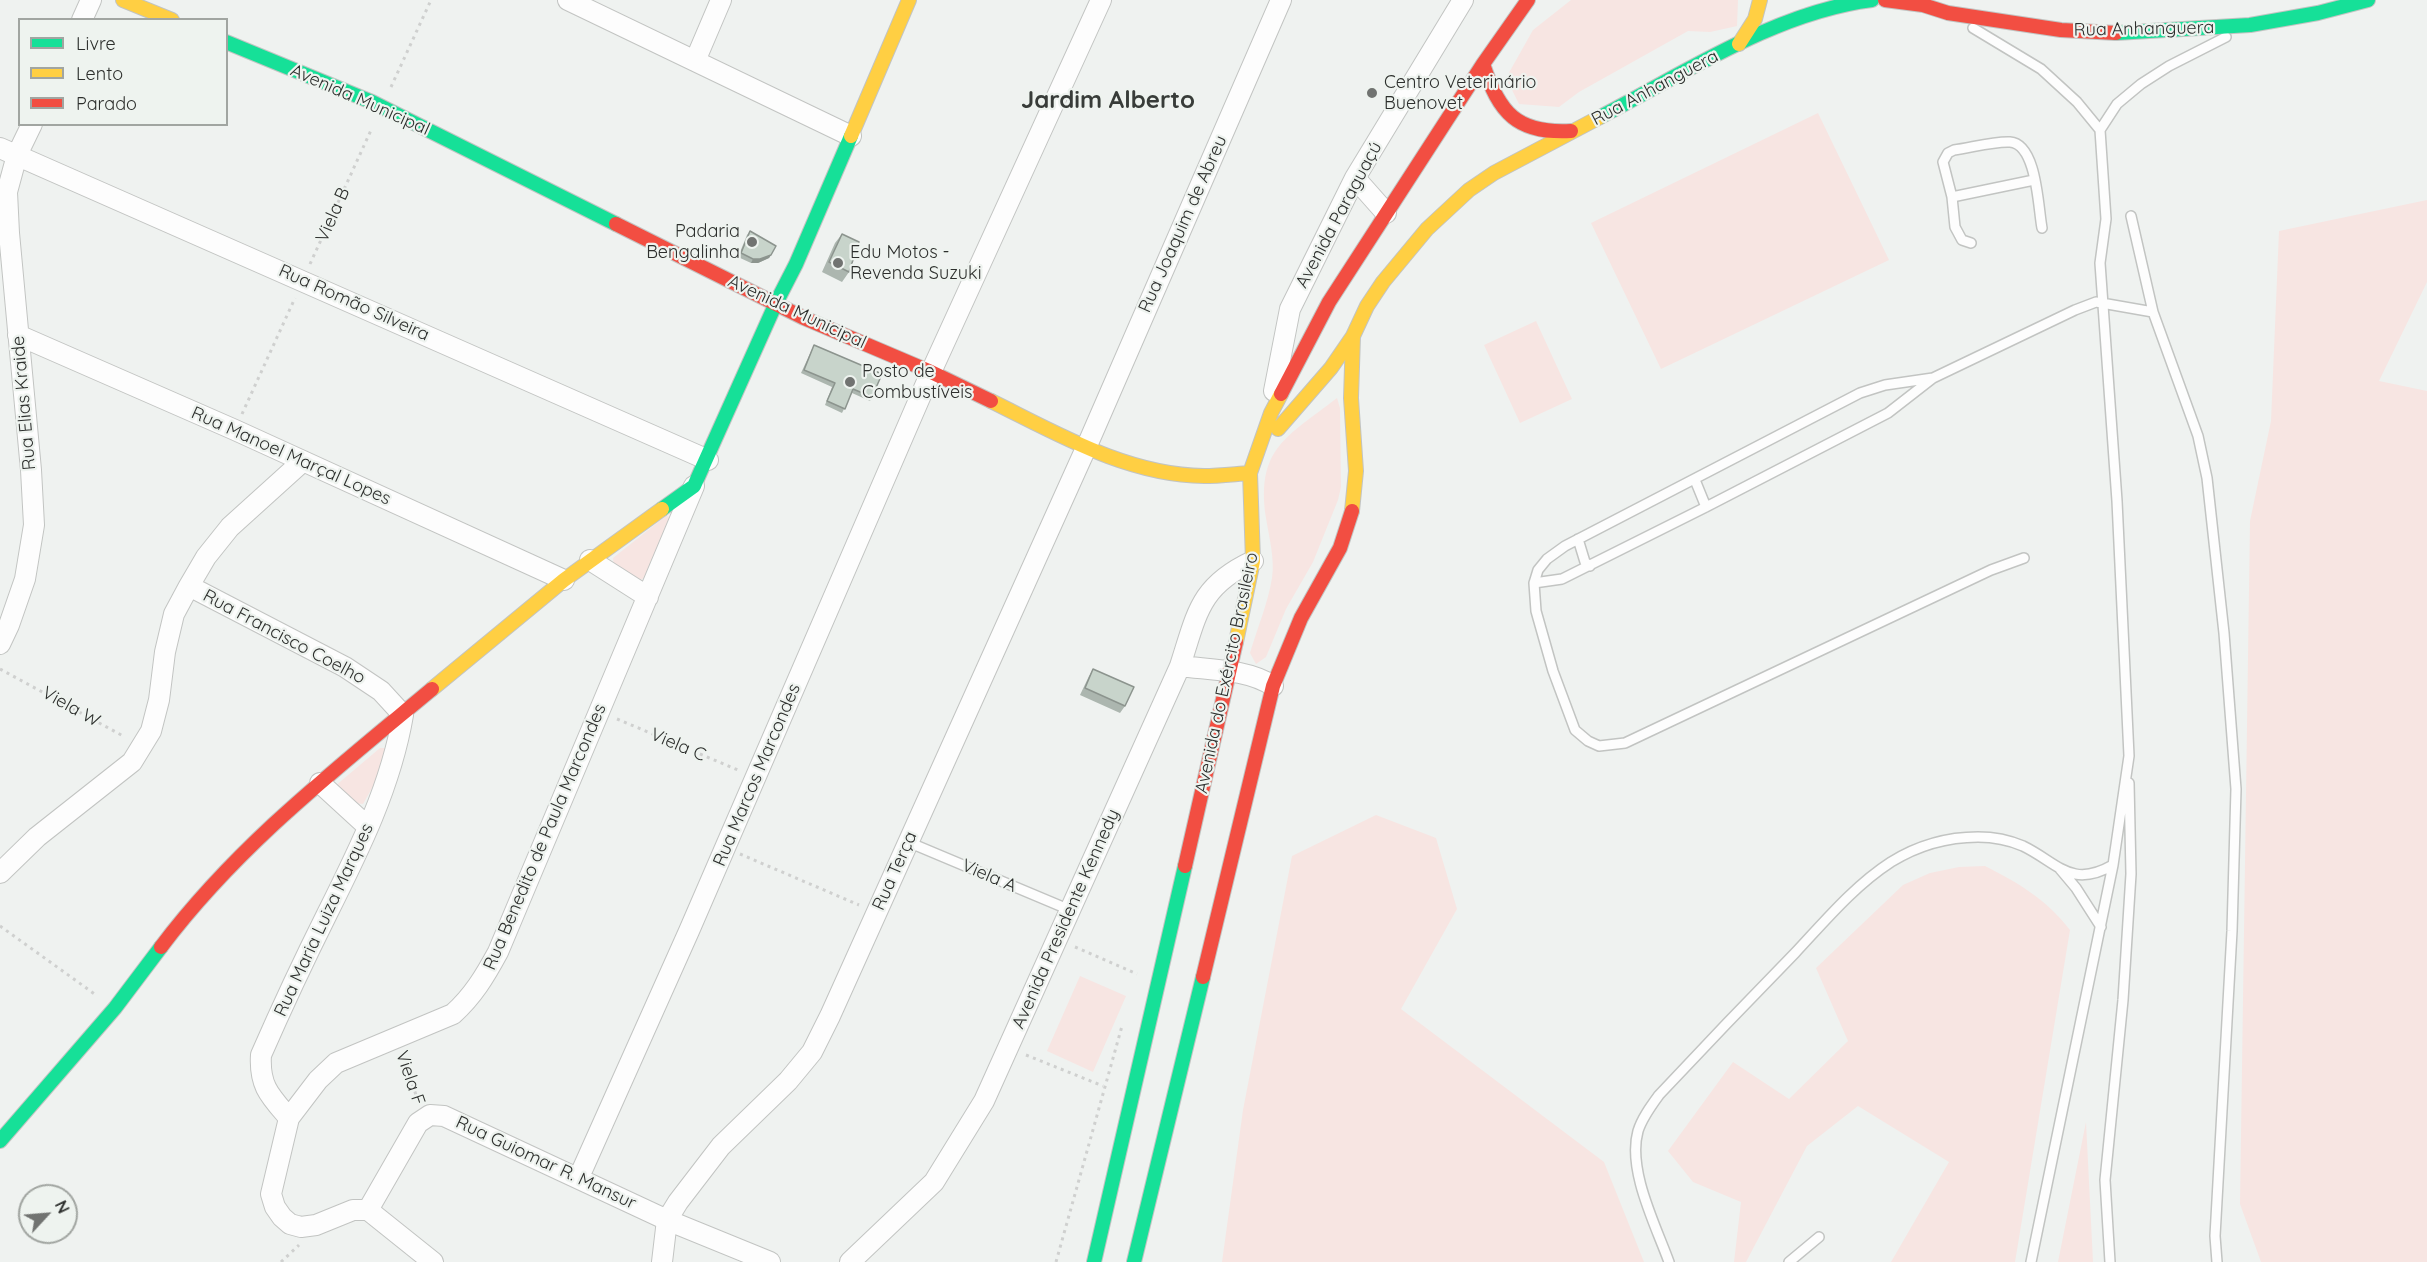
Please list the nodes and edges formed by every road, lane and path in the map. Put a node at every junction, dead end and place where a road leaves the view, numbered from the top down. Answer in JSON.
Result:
{"nodes":[{"id":1,"x":91,"y":0,"type":"edge"},
{"id":2,"x":123,"y":0,"type":"edge"},
{"id":3,"x":430,"y":0,"type":"edge"},
{"id":4,"x":568,"y":0,"type":"edge"},
{"id":5,"x":721,"y":0,"type":"edge"},
{"id":6,"x":909,"y":0,"type":"edge"},
{"id":7,"x":1101,"y":0,"type":"edge"},
{"id":8,"x":1281,"y":0,"type":"edge"},
{"id":9,"x":1463,"y":0,"type":"edge"},
{"id":10,"x":1528,"y":0,"type":"edge"},
{"id":11,"x":1760,"y":0,"type":"edge"},
{"id":12,"x":1872,"y":0,"type":"edge"},
{"id":13,"x":1885,"y":0,"type":"edge"},
{"id":14,"x":2368,"y":0,"type":"edge"},
{"id":15,"x":1948,"y":13,"type":"junction"},
{"id":16,"x":83,"y":18,"type":"edge"},
{"id":17,"x":167,"y":18,"type":"edge"},
{"id":18,"x":2250,"y":25,"type":"junction"},
{"id":19,"x":228,"y":43,"type":"edge"},
{"id":20,"x":1739,"y":44,"type":"junction"},
{"id":21,"x":695,"y":61,"type":"junction"},
{"id":22,"x":1484,"y":64,"type":"junction"},
{"id":23,"x":382,"y":107,"type":"junction"},
{"id":24,"x":30,"y":126,"type":"edge"},
{"id":25,"x":2100,"y":130,"type":"junction"},
{"id":26,"x":1574,"y":131,"type":"junction"},
{"id":27,"x":851,"y":136,"type":"junction"},
{"id":28,"x":9,"y":151,"type":"edge"},
{"id":29,"x":1355,"y":178,"type":"junction"},
{"id":30,"x":2034,"y":180,"type":"junction"},
{"id":31,"x":1952,"y":197,"type":"junction"},
{"id":32,"x":1386,"y":213,"type":"junction"},
{"id":33,"x":2131,"y":216,"type":"dead end"},
{"id":34,"x":2042,"y":228,"type":"dead end"},
{"id":35,"x":1971,"y":243,"type":"dead end"},
{"id":36,"x":303,"y":280,"type":"junction"},
{"id":37,"x":776,"y":303,"type":"junction"},
{"id":38,"x":2104,"y":304,"type":"junction"},
{"id":39,"x":2153,"y":312,"type":"junction"},
{"id":40,"x":18,"y":335,"type":"junction"},
{"id":41,"x":1353,"y":336,"type":"junction"},
{"id":42,"x":931,"y":372,"type":"junction"},
{"id":43,"x":1933,"y":378,"type":"junction"},
{"id":44,"x":1271,"y":413,"type":"junction"},
{"id":45,"x":235,"y":430,"type":"junction"},
{"id":46,"x":1086,"y":448,"type":"junction"},
{"id":47,"x":708,"y":460,"type":"junction"},
{"id":48,"x":303,"y":461,"type":"junction"},
{"id":49,"x":1250,"y":473,"type":"junction"},
{"id":50,"x":1695,"y":480,"type":"junction"},
{"id":51,"x":694,"y":486,"type":"junction"},
{"id":52,"x":1706,"y":507,"type":"junction"},
{"id":53,"x":1578,"y":539,"type":"junction"},
{"id":54,"x":2024,"y":558,"type":"dead end"},
{"id":55,"x":590,"y":561,"type":"junction"},
{"id":56,"x":1252,"y":561,"type":"junction"},
{"id":57,"x":1590,"y":566,"type":"junction"},
{"id":58,"x":564,"y":580,"type":"junction"},
{"id":59,"x":1534,"y":583,"type":"junction"},
{"id":60,"x":189,"y":586,"type":"junction"},
{"id":61,"x":648,"y":597,"type":"junction"},
{"id":62,"x":0,"y":644,"type":"edge"},
{"id":63,"x":1180,"y":666,"type":"junction"},
{"id":64,"x":0,"y":669,"type":"edge"},
{"id":65,"x":1230,"y":673,"type":"junction"},
{"id":66,"x":1273,"y":686,"type":"junction"},
{"id":67,"x":599,"y":712,"type":"junction"},
{"id":68,"x":403,"y":715,"type":"junction"},
{"id":69,"x":141,"y":746,"type":"junction"},
{"id":70,"x":2129,"y":756,"type":"junction"},
{"id":71,"x":756,"y":777,"type":"junction"},
{"id":72,"x":320,"y":783,"type":"junction"},
{"id":73,"x":368,"y":827,"type":"junction"},
{"id":74,"x":908,"y":842,"type":"junction"},
{"id":75,"x":726,"y":848,"type":"junction"},
{"id":76,"x":2113,"y":866,"type":"junction"},
{"id":77,"x":2058,"y":867,"type":"junction"},
{"id":78,"x":0,"y":873,"type":"edge"},
{"id":79,"x":1070,"y":910,"type":"junction"},
{"id":80,"x":877,"y":913,"type":"junction"},
{"id":81,"x":0,"y":926,"type":"edge"},
{"id":82,"x":2101,"y":927,"type":"junction"},
{"id":83,"x":1057,"y":939,"type":"junction"},
{"id":84,"x":1137,"y":974,"type":"dead end"},
{"id":85,"x":115,"y":1008,"type":"junction"},
{"id":86,"x":1124,"y":1019,"type":"dead end"},
{"id":87,"x":396,"y":1038,"type":"junction"},
{"id":88,"x":1008,"y":1047,"type":"junction"},
{"id":89,"x":1104,"y":1086,"type":"junction"},
{"id":90,"x":289,"y":1118,"type":"junction"},
{"id":91,"x":424,"y":1119,"type":"junction"},
{"id":92,"x":0,"y":1141,"type":"edge"},
{"id":93,"x":579,"y":1177,"type":"junction"},
{"id":94,"x":368,"y":1210,"type":"junction"},
{"id":95,"x":667,"y":1220,"type":"junction"},
{"id":96,"x":1819,"y":1237,"type":"dead end"},
{"id":97,"x":433,"y":1262,"type":"edge"},
{"id":98,"x":662,"y":1262,"type":"edge"},
{"id":99,"x":770,"y":1262,"type":"edge"},
{"id":100,"x":850,"y":1262,"type":"edge"},
{"id":101,"x":1056,"y":1262,"type":"edge"},
{"id":102,"x":1094,"y":1262,"type":"edge"},
{"id":103,"x":1134,"y":1262,"type":"edge"},
{"id":104,"x":1669,"y":1262,"type":"edge"},
{"id":105,"x":1789,"y":1262,"type":"edge"},
{"id":106,"x":2031,"y":1262,"type":"edge"},
{"id":107,"x":2110,"y":1262,"type":"edge"},
{"id":108,"x":2217,"y":1262,"type":"edge"}],
"edges":[{"from":1,"to":16,"type":"street"},
{"from":2,"to":17,"type":"main road"},
{"from":3,"to":23,"type":"path","name":"Viela B"},
{"from":4,"to":21,"type":"street"},
{"from":5,"to":21,"type":"street"},
{"from":6,"to":27,"type":"main road"},
{"from":7,"to":42,"type":"street","name":"Rua Marcos Marcondes"},
{"from":8,"to":46,"type":"street","name":"Rua Joaquim de Abreu"},
{"from":9,"to":29,"type":"street","name":"Avenida Paraguaçú"},
{"from":10,"to":22,"type":"main road","name":"Avenida do Exército Brasileiro"},
{"from":11,"to":20,"type":"main road"},
{"from":12,"to":20,"type":"main road","name":"Rua Anhanguera"},
{"from":13,"to":15,"type":"main road","name":"Rua Anhanguera"},
{"from":14,"to":18,"type":"main road","name":"Rua Anhanguera"},
{"from":15,"to":18,"type":"main road","name":"Rua Anhanguera"},
{"from":15,"to":25,"type":"lane"},
{"from":18,"to":25,"type":"lane"},
{"from":19,"to":23,"type":"main road","name":"Avenida Municipal"},
{"from":20,"to":26,"type":"main road","name":"Rua Anhanguera"},
{"from":21,"to":27,"type":"street"},
{"from":22,"to":26,"type":"main road"},
{"from":22,"to":32,"type":"main road","name":"Avenida do Exército Brasileiro"},
{"from":23,"to":36,"type":"path","name":"Viela B"},
{"from":23,"to":37,"type":"main road","name":"Avenida Municipal"},
{"from":24,"to":28,"type":"street","name":"Rua Elias Kraide"},
{"from":25,"to":38,"type":"lane"},
{"from":26,"to":41,"type":"main road"},
{"from":27,"to":37,"type":"main road"},
{"from":28,"to":36,"type":"street","name":"Rua Romão Silveira"},
{"from":28,"to":40,"type":"street","name":"Rua Elias Kraide"},
{"from":29,"to":32,"type":"street"},
{"from":29,"to":44,"type":"street","name":"Avenida Paraguaçú"},
{"from":30,"to":31,"type":"lane"},
{"from":30,"to":31,"type":"lane"},
{"from":30,"to":34,"type":"lane"},
{"from":31,"to":35,"type":"lane"},
{"from":32,"to":44,"type":"main road","name":"Avenida do Exército Brasileiro"},
{"from":33,"to":39,"type":"lane"},
{"from":36,"to":45,"type":"path","name":"Viela B"},
{"from":36,"to":47,"type":"street","name":"Rua Romão Silveira"},
{"from":37,"to":42,"type":"main road","name":"Avenida Municipal"},
{"from":37,"to":47,"type":"main road"},
{"from":38,"to":39,"type":"lane"},
{"from":38,"to":43,"type":"lane"},
{"from":38,"to":70,"type":"lane"},
{"from":39,"to":108,"type":"lane"},
{"from":40,"to":45,"type":"street","name":"Rua Manoel Marçal Lopes"},
{"from":40,"to":62,"type":"street","name":"Rua Elias Kraide"},
{"from":41,"to":49,"type":"main road"},
{"from":41,"to":66,"type":"main road"},
{"from":42,"to":46,"type":"main road","name":"Avenida Municipal"},
{"from":42,"to":71,"type":"street","name":"Rua Marcos Marcondes"},
{"from":43,"to":50,"type":"lane"},
{"from":43,"to":52,"type":"lane"},
{"from":44,"to":49,"type":"main road","name":"Avenida do Exército Brasileiro"},
{"from":45,"to":48,"type":"street","name":"Rua Manoel Marçal Lopes"},
{"from":46,"to":49,"type":"main road","name":"Avenida Municipal"},
{"from":46,"to":74,"type":"street","name":"Rua Terça"},
{"from":47,"to":51,"type":"main road"},
{"from":48,"to":58,"type":"street","name":"Rua Manoel Marçal Lopes"},
{"from":48,"to":60,"type":"street"},
{"from":49,"to":56,"type":"main road","name":"Avenida do Exército Brasileiro"},
{"from":50,"to":52,"type":"lane"},
{"from":50,"to":53,"type":"lane"},
{"from":51,"to":55,"type":"main road"},
{"from":51,"to":61,"type":"street","name":"Rua Benedito de Paula Marcondes"},
{"from":52,"to":57,"type":"lane"},
{"from":53,"to":57,"type":"lane"},
{"from":53,"to":59,"type":"lane"},
{"from":54,"to":59,"type":"lane"},
{"from":55,"to":58,"type":"main road"},
{"from":55,"to":61,"type":"street"},
{"from":56,"to":63,"type":"street","name":"Avenida Presidente Kennedy"},
{"from":56,"to":65,"type":"main road","name":"Avenida do Exército Brasileiro"},
{"from":57,"to":59,"type":"lane"},
{"from":58,"to":68,"type":"main road"},
{"from":60,"to":68,"type":"street","name":"Rua Francisco Coelho"},
{"from":60,"to":69,"type":"street"},
{"from":61,"to":67,"type":"street","name":"Rua Benedito de Paula Marcondes"},
{"from":63,"to":65,"type":"street"},
{"from":63,"to":79,"type":"street","name":"Avenida Presidente Kennedy"},
{"from":64,"to":69,"type":"path","name":"Viela W"},
{"from":65,"to":66,"type":"street"},
{"from":65,"to":102,"type":"main road","name":"Avenida do Exército Brasileiro"},
{"from":66,"to":103,"type":"main road"},
{"from":67,"to":71,"type":"path","name":"Viela C"},
{"from":67,"to":87,"type":"street","name":"Rua Benedito de Paula Marcondes"},
{"from":68,"to":72,"type":"main road"},
{"from":68,"to":73,"type":"street","name":"Rua Maria Luiza Marques"},
{"from":69,"to":78,"type":"street"},
{"from":70,"to":76,"type":"lane"},
{"from":70,"to":107,"type":"lane"},
{"from":71,"to":75,"type":"street","name":"Rua Marcos Marcondes"},
{"from":72,"to":73,"type":"street"},
{"from":72,"to":85,"type":"main road"},
{"from":73,"to":90,"type":"street","name":"Rua Maria Luiza Marques"},
{"from":74,"to":79,"type":"lane","name":"Viela A"},
{"from":74,"to":80,"type":"street","name":"Rua Terça"},
{"from":75,"to":80,"type":"path"},
{"from":75,"to":93,"type":"street","name":"Rua Marcos Marcondes"},
{"from":76,"to":77,"type":"lane"},
{"from":76,"to":82,"type":"lane"},
{"from":77,"to":82,"type":"lane"},
{"from":77,"to":104,"type":"lane"},
{"from":79,"to":83,"type":"street","name":"Avenida Presidente Kennedy"},
{"from":80,"to":95,"type":"street","name":"Rua Terça"},
{"from":81,"to":85,"type":"path"},
{"from":82,"to":106,"type":"lane"},
{"from":83,"to":84,"type":"path"},
{"from":83,"to":88,"type":"street","name":"Avenida Presidente Kennedy"},
{"from":85,"to":92,"type":"main road"},
{"from":86,"to":89,"type":"path"},
{"from":87,"to":90,"type":"street","name":"Rua Benedito de Paula Marcondes"},
{"from":87,"to":91,"type":"path","name":"Viela F"},
{"from":88,"to":89,"type":"path"},
{"from":88,"to":100,"type":"street","name":"Avenida Presidente Kennedy"},
{"from":89,"to":101,"type":"path"},
{"from":90,"to":94,"type":"street","name":"Rua Benedito de Paula Marcondes"},
{"from":91,"to":93,"type":"street","name":"Rua Guiomar R. Mansur"},
{"from":91,"to":94,"type":"street"},
{"from":93,"to":95,"type":"street","name":"Rua Guiomar R. Mansur"},
{"from":94,"to":97,"type":"street"},
{"from":95,"to":98,"type":"street","name":"Rua Terça"},
{"from":95,"to":99,"type":"street","name":"Rua Guiomar R. Mansur"},
{"from":96,"to":105,"type":"lane"}]}
